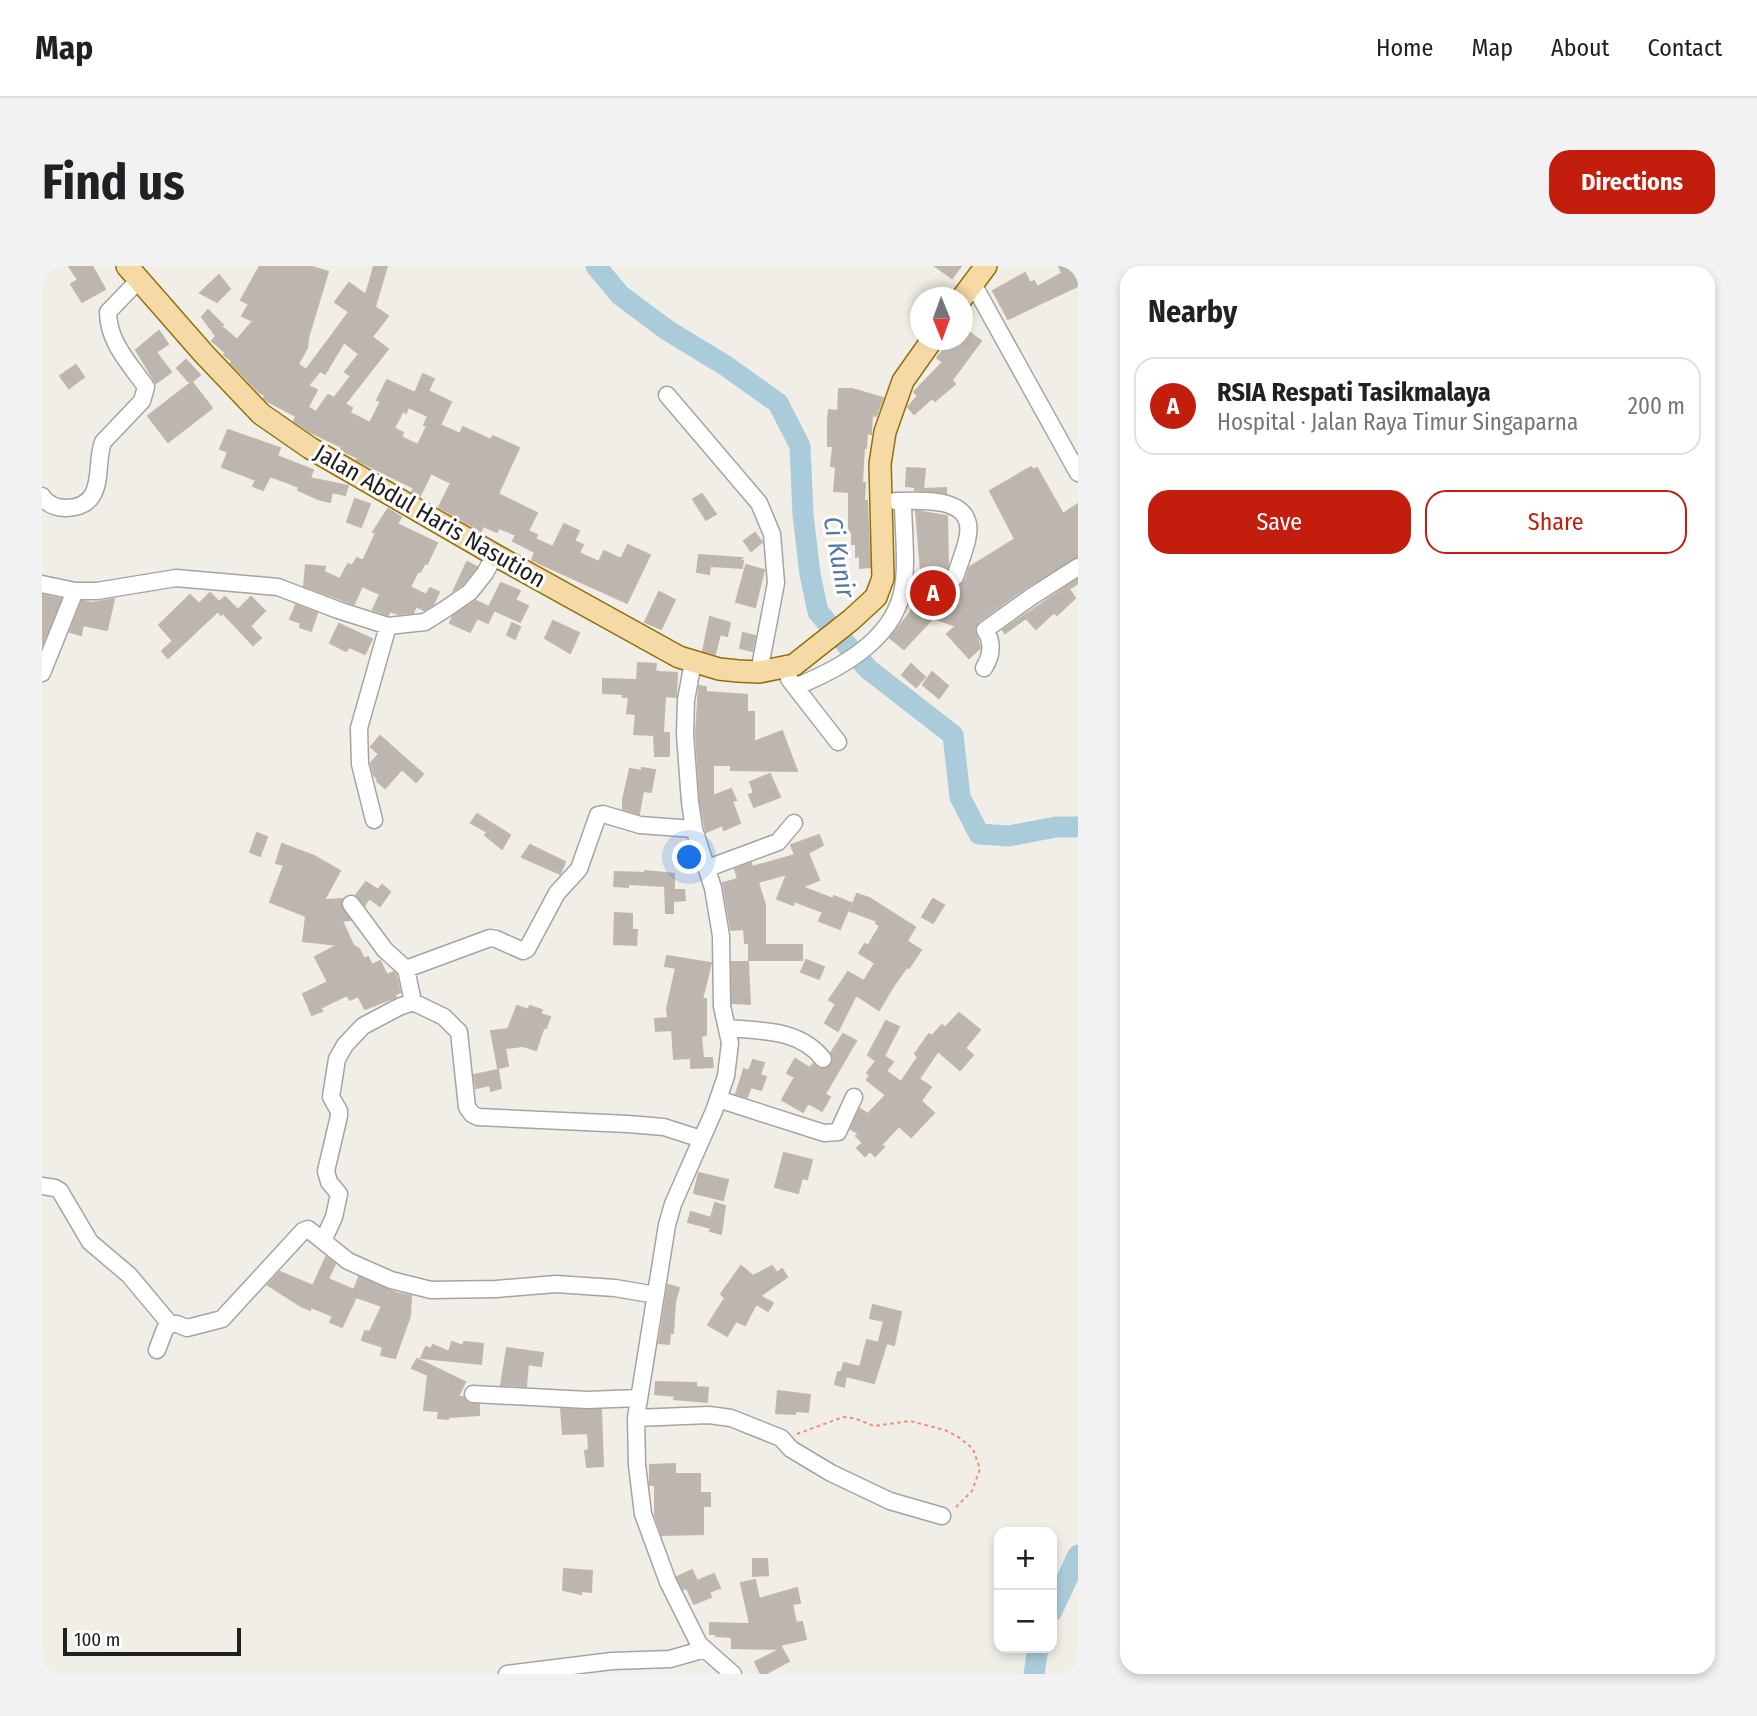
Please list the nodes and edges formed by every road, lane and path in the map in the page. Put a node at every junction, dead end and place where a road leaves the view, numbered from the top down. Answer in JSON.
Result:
{"nodes":[{"id":1,"x":133,"y":273,"type":"edge"},
{"id":2,"x":973,"y":282,"type":"edge"},
{"id":3,"x":925,"y":350,"type":"edge"},
{"id":4,"x":667,"y":395,"type":"dead end"},
{"id":5,"x":1078,"y":473,"type":"edge"},
{"id":6,"x":42,"y":496,"type":"edge"},
{"id":7,"x":892,"y":500,"type":"junction"},
{"id":8,"x":495,"y":555,"type":"junction"},
{"id":9,"x":1078,"y":567,"type":"edge"},
{"id":10,"x":955,"y":577,"type":"dead end"},
{"id":11,"x":42,"y":584,"type":"edge"},
{"id":12,"x":75,"y":590,"type":"junction"},
{"id":13,"x":388,"y":625,"type":"junction"},
{"id":14,"x":693,"y":662,"type":"junction"},
{"id":15,"x":787,"y":667,"type":"junction"},
{"id":16,"x":984,"y":668,"type":"dead end"},
{"id":17,"x":759,"y":672,"type":"junction"},
{"id":18,"x":42,"y":673,"type":"edge"},
{"id":19,"x":795,"y":687,"type":"junction"},
{"id":20,"x":838,"y":742,"type":"dead end"},
{"id":21,"x":374,"y":820,"type":"dead end"},
{"id":22,"x":794,"y":823,"type":"dead end"},
{"id":23,"x":694,"y":828,"type":"junction"},
{"id":24,"x":708,"y":868,"type":"junction"},
{"id":25,"x":351,"y":904,"type":"dead end"},
{"id":26,"x":406,"y":969,"type":"junction"},
{"id":27,"x":413,"y":1003,"type":"junction"},
{"id":28,"x":727,"y":1028,"type":"junction"},
{"id":29,"x":823,"y":1059,"type":"dead end"},
{"id":30,"x":854,"y":1097,"type":"dead end"},
{"id":31,"x":718,"y":1099,"type":"junction"},
{"id":32,"x":701,"y":1139,"type":"junction"},
{"id":33,"x":42,"y":1186,"type":"edge"},
{"id":34,"x":323,"y":1241,"type":"junction"},
{"id":35,"x":656,"y":1295,"type":"junction"},
{"id":36,"x":170,"y":1324,"type":"junction"},
{"id":37,"x":157,"y":1350,"type":"dead end"},
{"id":38,"x":473,"y":1394,"type":"dead end"},
{"id":39,"x":639,"y":1398,"type":"junction"},
{"id":40,"x":636,"y":1419,"type":"junction"},
{"id":41,"x":781,"y":1438,"type":"junction"},
{"id":42,"x":943,"y":1516,"type":"joint"},
{"id":43,"x":705,"y":1648,"type":"junction"},
{"id":44,"x":507,"y":1674,"type":"edge"},
{"id":45,"x":733,"y":1674,"type":"edge"}],
"edges":[{"from":1,"to":6,"type":"street"},
{"from":1,"to":8,"type":"main road","name":"Jalan Abdul Haris Nasution"},
{"from":2,"to":5,"type":"street"},
{"from":3,"to":7,"type":"main road"},
{"from":4,"to":17,"type":"street"},
{"from":7,"to":10,"type":"street"},
{"from":7,"to":15,"type":"main road"},
{"from":7,"to":19,"type":"street"},
{"from":8,"to":13,"type":"street"},
{"from":8,"to":14,"type":"main road","name":"Jalan Abdul Haris Nasution"},
{"from":9,"to":16,"type":"street"},
{"from":11,"to":12,"type":"street"},
{"from":12,"to":13,"type":"street"},
{"from":12,"to":18,"type":"street"},
{"from":13,"to":21,"type":"street"},
{"from":14,"to":17,"type":"main road","name":"Jalan Abdul Haris Nasution"},
{"from":14,"to":23,"type":"street"},
{"from":15,"to":17,"type":"main road","name":"Jalan Abdul Haris Nasution"},
{"from":15,"to":19,"type":"street"},
{"from":19,"to":20,"type":"street"},
{"from":22,"to":24,"type":"street"},
{"from":23,"to":24,"type":"street"},
{"from":23,"to":26,"type":"street"},
{"from":24,"to":28,"type":"street"},
{"from":25,"to":26,"type":"street"},
{"from":26,"to":27,"type":"street"},
{"from":27,"to":32,"type":"street"},
{"from":27,"to":34,"type":"street"},
{"from":28,"to":29,"type":"street"},
{"from":28,"to":31,"type":"street"},
{"from":30,"to":31,"type":"street"},
{"from":31,"to":32,"type":"street"},
{"from":32,"to":35,"type":"street"},
{"from":33,"to":36,"type":"street"},
{"from":34,"to":35,"type":"street"},
{"from":34,"to":36,"type":"street"},
{"from":35,"to":39,"type":"street"},
{"from":36,"to":37,"type":"street"},
{"from":38,"to":39,"type":"street"},
{"from":39,"to":40,"type":"street"},
{"from":40,"to":41,"type":"street"},
{"from":40,"to":43,"type":"street"},
{"from":41,"to":42,"type":"street"},
{"from":41,"to":42,"type":"path"},
{"from":43,"to":44,"type":"street"},
{"from":43,"to":45,"type":"street"}]}
